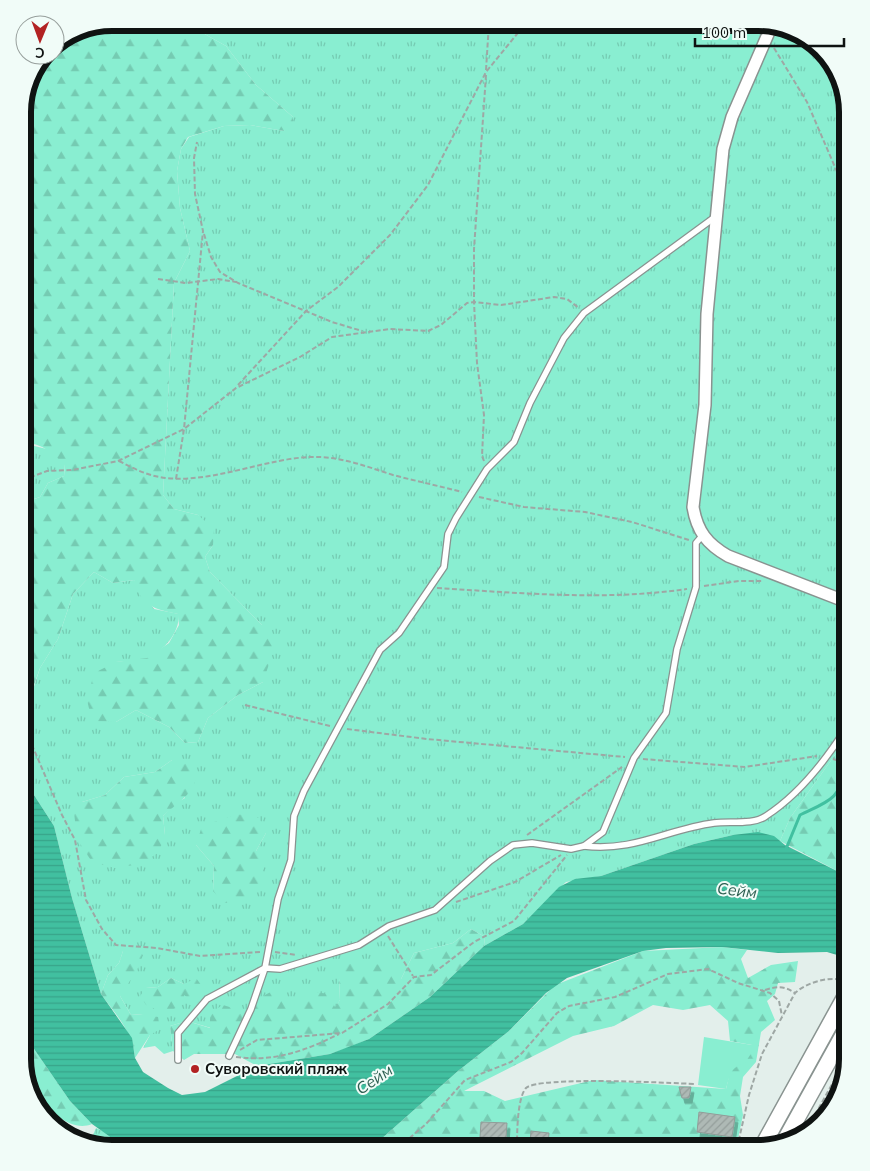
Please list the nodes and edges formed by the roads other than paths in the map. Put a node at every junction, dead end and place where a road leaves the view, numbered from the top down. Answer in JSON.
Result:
{"nodes":[{"id":1,"x":769,"y":32,"type":"edge"},
{"id":2,"x":717,"y":216,"type":"junction"},
{"id":3,"x":699,"y":539,"type":"junction"},
{"id":4,"x":839,"y":599,"type":"edge"},
{"id":5,"x":839,"y":740,"type":"edge"},
{"id":6,"x":584,"y":846,"type":"junction"},
{"id":7,"x":266,"y":968,"type":"junction"},
{"id":8,"x":839,"y":1006,"type":"edge"},
{"id":9,"x":839,"y":1044,"type":"edge"},
{"id":10,"x":229,"y":1056,"type":"road end"},
{"id":11,"x":178,"y":1060,"type":"dead end"},
{"id":12,"x":789,"y":1133,"type":"edge"},
{"id":13,"x":766,"y":1139,"type":"edge"}],
"edges":[{"from":1,"to":2,"type":"street"},
{"from":2,"to":3,"type":"street"},
{"from":2,"to":7,"type":"lane"},
{"from":3,"to":4,"type":"street"},
{"from":3,"to":6,"type":"lane"},
{"from":5,"to":6,"type":"lane"},
{"from":6,"to":7,"type":"lane"},
{"from":7,"to":10,"type":"lane"},
{"from":7,"to":11,"type":"lane"},
{"from":8,"to":13,"type":"street"},
{"from":9,"to":12,"type":"street"}]}
